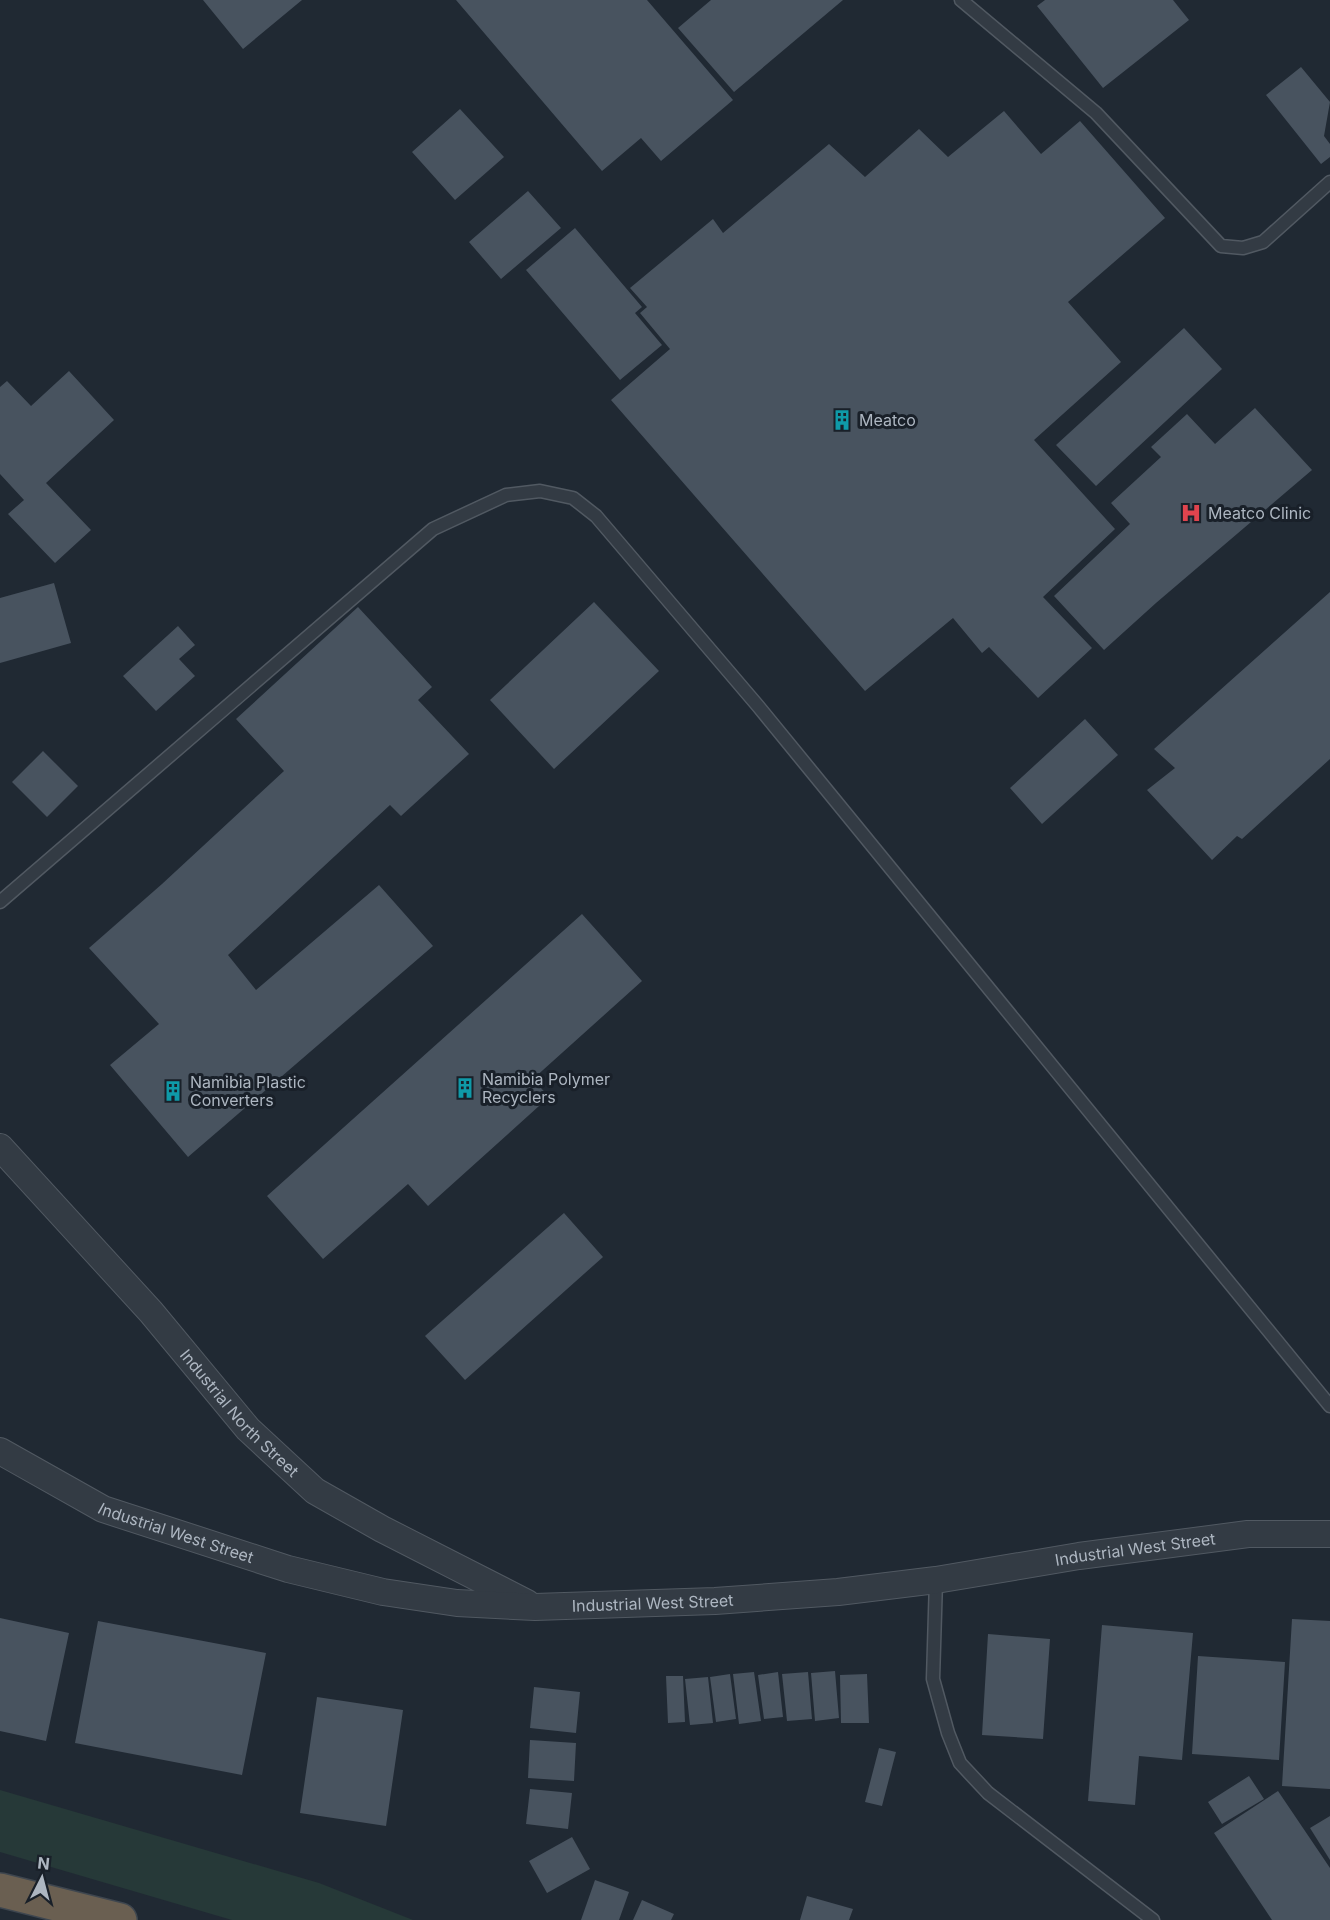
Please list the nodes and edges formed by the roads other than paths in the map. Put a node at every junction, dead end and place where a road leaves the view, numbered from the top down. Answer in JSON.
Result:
{"nodes":[{"id":1,"x":961,"y":0,"type":"edge"},
{"id":2,"x":1330,"y":182,"type":"edge"},
{"id":3,"x":0,"y":902,"type":"edge"},
{"id":4,"x":3,"y":1157,"type":"edge"},
{"id":5,"x":1330,"y":1406,"type":"edge"},
{"id":6,"x":0,"y":1451,"type":"edge"},
{"id":7,"x":1330,"y":1534,"type":"edge"},
{"id":8,"x":936,"y":1580,"type":"junction"},
{"id":9,"x":535,"y":1607,"type":"junction"},
{"id":10,"x":0,"y":1892,"type":"edge"},
{"id":11,"x":59,"y":1920,"type":"edge"},
{"id":12,"x":120,"y":1920,"type":"edge"},
{"id":13,"x":1153,"y":1920,"type":"edge"}],
"edges":[{"from":1,"to":2,"type":"lane"},
{"from":3,"to":5,"type":"lane"},
{"from":4,"to":9,"type":"street","name":"Industrial North Street"},
{"from":6,"to":9,"type":"street","name":"Industrial West Street"},
{"from":7,"to":8,"type":"street","name":"Industrial West Street"},
{"from":8,"to":9,"type":"street","name":"Industrial West Street"},
{"from":8,"to":13,"type":"lane"},
{"from":10,"to":11,"type":"highway"},
{"from":10,"to":12,"type":"highway"}]}
